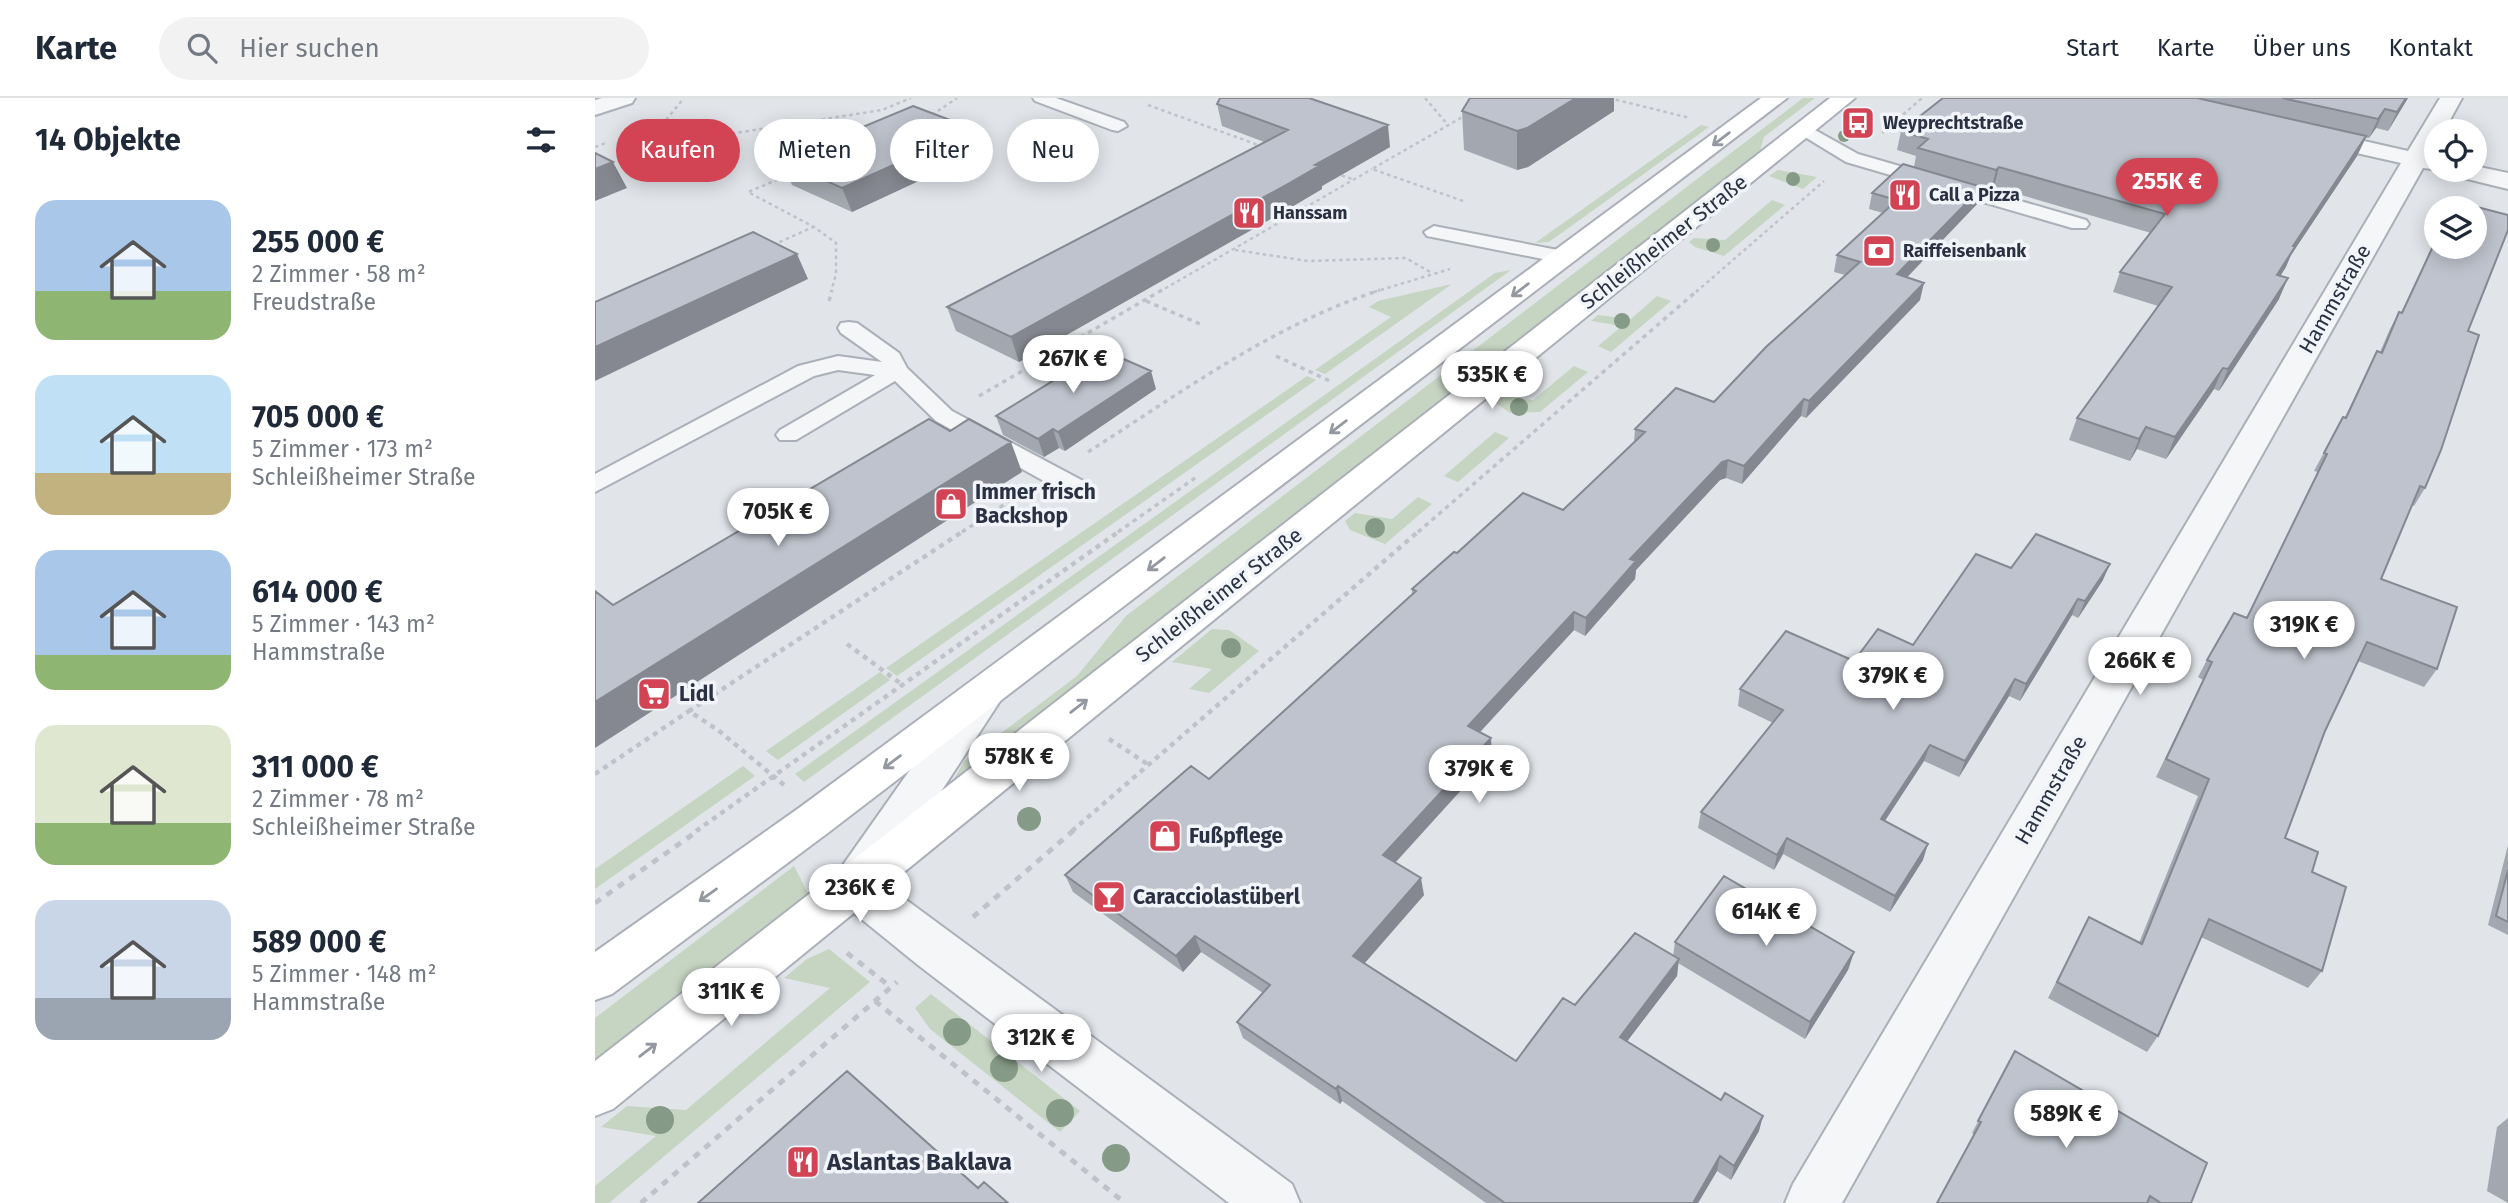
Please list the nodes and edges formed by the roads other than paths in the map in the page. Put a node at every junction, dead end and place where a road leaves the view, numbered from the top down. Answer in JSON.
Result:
{"nodes":[{"id":1,"x":624,"y":98,"type":"edge"},
{"id":2,"x":1041,"y":98,"type":"edge"},
{"id":3,"x":1776,"y":98,"type":"edge"},
{"id":4,"x":1845,"y":98,"type":"edge"},
{"id":5,"x":2451,"y":98,"type":"edge"},
{"id":6,"x":595,"y":108,"type":"edge"},
{"id":7,"x":2443,"y":119,"type":"edge"},
{"id":8,"x":1118,"y":126,"type":"dead end"},
{"id":9,"x":1806,"y":130,"type":"junction"},
{"id":10,"x":2292,"y":132,"type":"edge"},
{"id":11,"x":2424,"y":162,"type":"edge"},
{"id":12,"x":2424,"y":165,"type":"edge"},
{"id":13,"x":2487,"y":176,"type":"edge"},
{"id":14,"x":2508,"y":181,"type":"edge"},
{"id":15,"x":2079,"y":224,"type":"dead end"},
{"id":16,"x":1434,"y":232,"type":"dead end"},
{"id":17,"x":1563,"y":257,"type":"junction"},
{"id":18,"x":849,"y":328,"type":"road end"},
{"id":19,"x":897,"y":371,"type":"junction"},
{"id":20,"x":787,"y":435,"type":"dead end"},
{"id":21,"x":595,"y":484,"type":"edge"},
{"id":22,"x":1078,"y":489,"type":"dead end"},
{"id":23,"x":986,"y":692,"type":"junction"},
{"id":24,"x":854,"y":886,"type":"junction"},
{"id":25,"x":595,"y":979,"type":"edge"},
{"id":26,"x":595,"y":1092,"type":"edge"},
{"id":27,"x":1273,"y":1203,"type":"edge"},
{"id":28,"x":1812,"y":1203,"type":"edge"}],
"edges":[{"from":1,"to":6,"type":"street"},
{"from":2,"to":8,"type":"lane"},
{"from":3,"to":17,"type":"main road","one_way":true},
{"from":4,"to":9,"type":"main road","name":"Schleißheimer Straße"},
{"from":5,"to":7,"type":"street","name":"Hammstraße"},
{"from":9,"to":15,"type":"lane"},
{"from":24,"to":9,"type":"main road","name":"Schleißheimer Straße","one_way":true},
{"from":10,"to":11,"type":"street"},
{"from":12,"to":28,"type":"street","name":"Hammstraße"},
{"from":13,"to":14,"type":"street"},
{"from":16,"to":17,"type":"lane"},
{"from":17,"to":23,"type":"main road","one_way":true},
{"from":18,"to":19,"type":"lane"},
{"from":19,"to":20,"type":"lane"},
{"from":19,"to":21,"type":"lane"},
{"from":19,"to":22,"type":"lane"},
{"from":23,"to":24,"type":"street"},
{"from":23,"to":25,"type":"main road","one_way":true},
{"from":26,"to":24,"type":"main road","name":"Schleißheimer Straße","one_way":true},
{"from":24,"to":27,"type":"street"}]}
